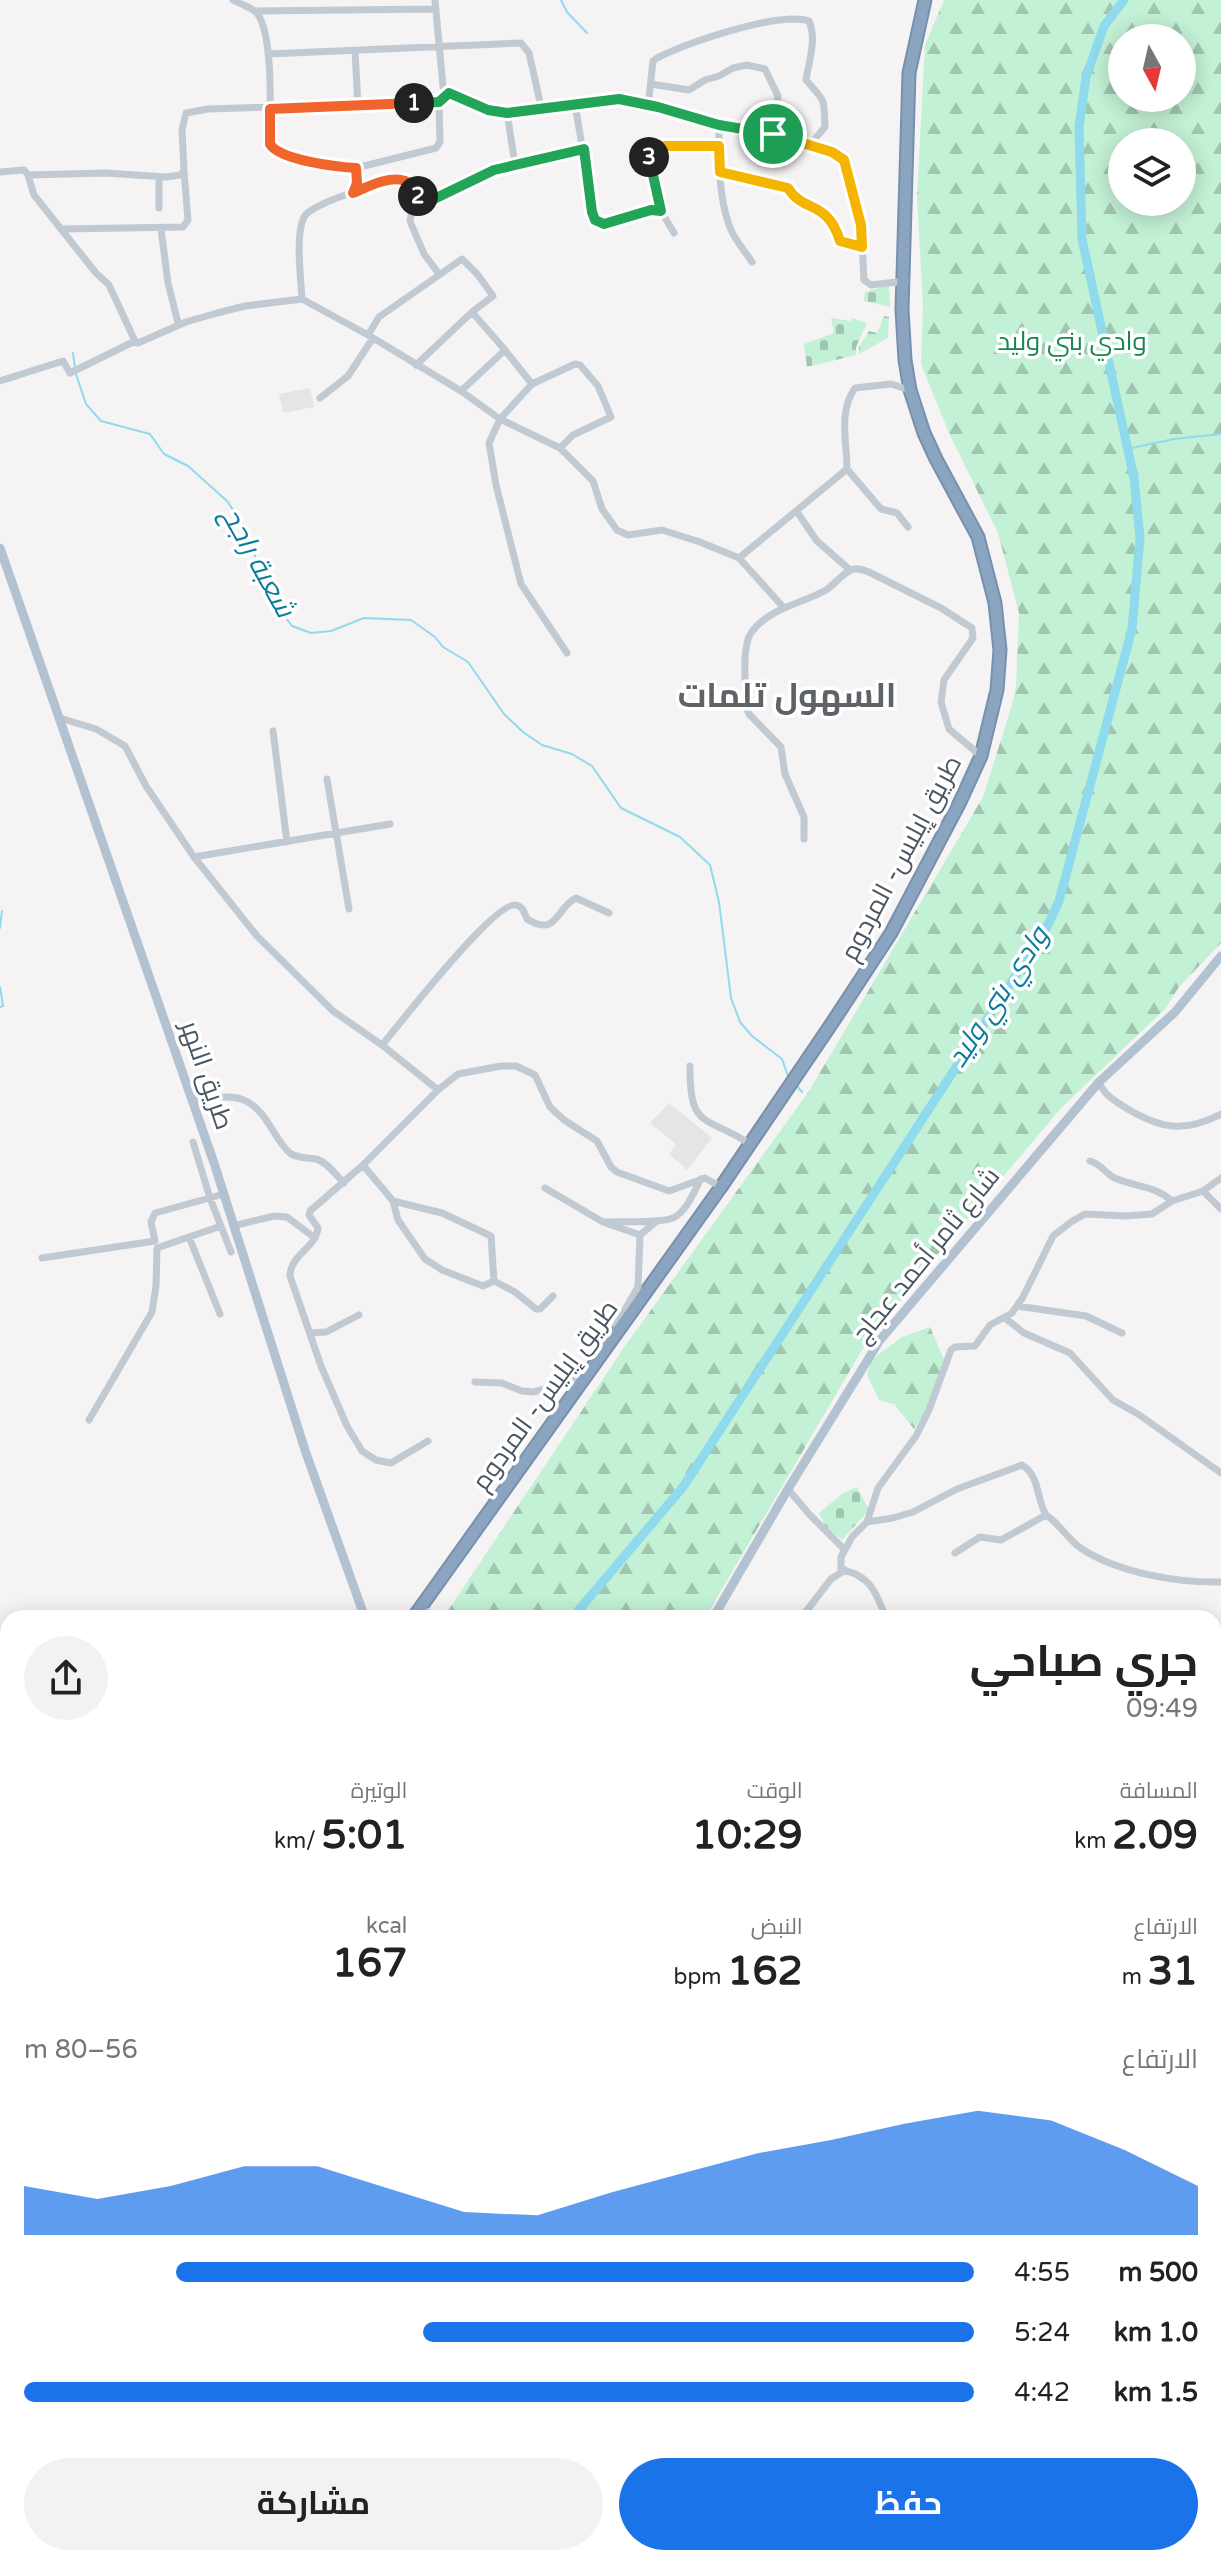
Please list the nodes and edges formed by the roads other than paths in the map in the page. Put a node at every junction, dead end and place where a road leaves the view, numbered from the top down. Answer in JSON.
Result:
{"nodes":[{"id":1,"x":233,"y":0,"type":"edge"},
{"id":2,"x":925,"y":0,"type":"edge"},
{"id":3,"x":436,"y":4,"type":"edge"},
{"id":4,"x":255,"y":11,"type":"junction"},
{"id":5,"x":439,"y":48,"type":"junction"},
{"id":6,"x":355,"y":51,"type":"junction"},
{"id":7,"x":268,"y":54,"type":"junction"},
{"id":8,"x":651,"y":84,"type":"junction"},
{"id":9,"x":449,"y":93,"type":"junction"},
{"id":10,"x":439,"y":102,"type":"junction"},
{"id":11,"x":575,"y":105,"type":"junction"},
{"id":12,"x":358,"y":106,"type":"junction"},
{"id":13,"x":648,"y":106,"type":"junction"},
{"id":14,"x":270,"y":109,"type":"junction"},
{"id":15,"x":542,"y":111,"type":"junction"},
{"id":16,"x":507,"y":113,"type":"junction"},
{"id":17,"x":719,"y":125,"type":"junction"},
{"id":18,"x":773,"y":134,"type":"junction"},
{"id":19,"x":719,"y":146,"type":"junction"},
{"id":20,"x":809,"y":146,"type":"junction"},
{"id":21,"x":584,"y":149,"type":"junction"},
{"id":22,"x":515,"y":164,"type":"junction"},
{"id":23,"x":356,"y":168,"type":"junction"},
{"id":24,"x":184,"y":171,"type":"junction"},
{"id":25,"x":0,"y":172,"type":"edge"},
{"id":26,"x":720,"y":172,"type":"junction"},
{"id":27,"x":28,"y":175,"type":"junction"},
{"id":28,"x":159,"y":177,"type":"junction"},
{"id":29,"x":353,"y":193,"type":"junction"},
{"id":30,"x":415,"y":193,"type":"junction"},
{"id":31,"x":159,"y":208,"type":"dead end"},
{"id":32,"x":661,"y":211,"type":"junction"},
{"id":33,"x":62,"y":229,"type":"junction"},
{"id":34,"x":161,"y":229,"type":"junction"},
{"id":35,"x":674,"y":233,"type":"dead end"},
{"id":36,"x":862,"y":247,"type":"junction"},
{"id":37,"x":752,"y":262,"type":"dead end"},
{"id":38,"x":439,"y":274,"type":"junction"},
{"id":39,"x":905,"y":281,"type":"junction"},
{"id":40,"x":302,"y":299,"type":"junction"},
{"id":41,"x":472,"y":312,"type":"junction"},
{"id":42,"x":178,"y":323,"type":"dead end"},
{"id":43,"x":370,"y":336,"type":"junction"},
{"id":44,"x":135,"y":341,"type":"junction"},
{"id":45,"x":505,"y":350,"type":"junction"},
{"id":46,"x":416,"y":365,"type":"junction"},
{"id":47,"x":0,"y":381,"type":"edge"},
{"id":48,"x":532,"y":384,"type":"junction"},
{"id":49,"x":910,"y":390,"type":"junction"},
{"id":50,"x":461,"y":391,"type":"junction"},
{"id":51,"x":320,"y":398,"type":"dead end"},
{"id":52,"x":500,"y":419,"type":"junction"},
{"id":53,"x":560,"y":448,"type":"junction"},
{"id":54,"x":847,"y":469,"type":"junction"},
{"id":55,"x":797,"y":512,"type":"junction"},
{"id":56,"x":908,"y":527,"type":"dead end"},
{"id":57,"x":0,"y":548,"type":"edge"},
{"id":58,"x":739,"y":558,"type":"junction"},
{"id":59,"x":850,"y":570,"type":"junction"},
{"id":60,"x":784,"y":608,"type":"junction"},
{"id":61,"x":567,"y":653,"type":"dead end"},
{"id":62,"x":60,"y":718,"type":"junction"},
{"id":63,"x":273,"y":731,"type":"dead end"},
{"id":64,"x":981,"y":756,"type":"junction"},
{"id":65,"x":327,"y":779,"type":"dead end"},
{"id":66,"x":390,"y":824,"type":"dead end"},
{"id":67,"x":334,"y":832,"type":"junction"},
{"id":68,"x":804,"y":839,"type":"dead end"},
{"id":69,"x":287,"y":842,"type":"junction"},
{"id":70,"x":194,"y":857,"type":"junction"},
{"id":71,"x":349,"y":909,"type":"dead end"},
{"id":72,"x":609,"y":913,"type":"dead end"},
{"id":73,"x":1221,"y":956,"type":"edge"},
{"id":74,"x":382,"y":1045,"type":"junction"},
{"id":75,"x":690,"y":1066,"type":"dead end"},
{"id":76,"x":1099,"y":1082,"type":"junction"},
{"id":77,"x":438,"y":1090,"type":"junction"},
{"id":78,"x":192,"y":1100,"type":"junction"},
{"id":79,"x":1221,"y":1114,"type":"edge"},
{"id":80,"x":193,"y":1142,"type":"dead end"},
{"id":81,"x":750,"y":1144,"type":"junction"},
{"id":82,"x":1090,"y":1161,"type":"dead end"},
{"id":83,"x":363,"y":1165,"type":"junction"},
{"id":84,"x":1221,"y":1178,"type":"edge"},
{"id":85,"x":701,"y":1179,"type":"junction"},
{"id":86,"x":344,"y":1183,"type":"junction"},
{"id":87,"x":721,"y":1187,"type":"junction"},
{"id":88,"x":545,"y":1188,"type":"dead end"},
{"id":89,"x":1203,"y":1191,"type":"junction"},
{"id":90,"x":224,"y":1194,"type":"junction"},
{"id":91,"x":210,"y":1198,"type":"junction"},
{"id":92,"x":393,"y":1201,"type":"junction"},
{"id":93,"x":1172,"y":1201,"type":"junction"},
{"id":94,"x":1221,"y":1209,"type":"edge"},
{"id":95,"x":657,"y":1221,"type":"junction"},
{"id":96,"x":603,"y":1222,"type":"junction"},
{"id":97,"x":221,"y":1226,"type":"junction"},
{"id":98,"x":233,"y":1226,"type":"junction"},
{"id":99,"x":640,"y":1235,"type":"junction"},
{"id":100,"x":189,"y":1237,"type":"junction"},
{"id":101,"x":315,"y":1238,"type":"junction"},
{"id":102,"x":156,"y":1245,"type":"junction"},
{"id":103,"x":231,"y":1252,"type":"dead end"},
{"id":104,"x":42,"y":1258,"type":"dead end"},
{"id":105,"x":494,"y":1281,"type":"junction"},
{"id":106,"x":553,"y":1296,"type":"dead end"},
{"id":107,"x":1017,"y":1306,"type":"junction"},
{"id":108,"x":220,"y":1314,"type":"dead end"},
{"id":109,"x":359,"y":1315,"type":"dead end"},
{"id":110,"x":1005,"y":1318,"type":"junction"},
{"id":111,"x":311,"y":1333,"type":"junction"},
{"id":112,"x":1122,"y":1333,"type":"dead end"},
{"id":113,"x":609,"y":1340,"type":"junction"},
{"id":114,"x":475,"y":1382,"type":"dead end"},
{"id":115,"x":89,"y":1420,"type":"dead end"},
{"id":116,"x":428,"y":1441,"type":"dead end"},
{"id":117,"x":1221,"y":1473,"type":"edge"},
{"id":118,"x":788,"y":1489,"type":"junction"},
{"id":119,"x":1046,"y":1515,"type":"junction"},
{"id":120,"x":867,"y":1522,"type":"junction"},
{"id":121,"x":845,"y":1550,"type":"junction"},
{"id":122,"x":955,"y":1553,"type":"dead end"},
{"id":123,"x":845,"y":1570,"type":"junction"},
{"id":124,"x":1221,"y":1582,"type":"edge"},
{"id":125,"x":421,"y":1607,"type":"junction"},
{"id":126,"x":362,"y":1610,"type":"edge"},
{"id":127,"x":419,"y":1610,"type":"edge"},
{"id":128,"x":425,"y":1610,"type":"edge"},
{"id":129,"x":718,"y":1610,"type":"edge"},
{"id":130,"x":807,"y":1610,"type":"edge"},
{"id":131,"x":883,"y":1610,"type":"edge"}],
"edges":[{"from":1,"to":4,"type":"street"},
{"from":2,"to":39,"type":"highway","name":"طريق إيليس- المردوم"},
{"from":3,"to":4,"type":"street"},
{"from":3,"to":5,"type":"street"},
{"from":4,"to":7,"type":"street"},
{"from":5,"to":6,"type":"street"},
{"from":5,"to":9,"type":"street"},
{"from":5,"to":15,"type":"street"},
{"from":6,"to":7,"type":"street"},
{"from":6,"to":12,"type":"street"},
{"from":7,"to":14,"type":"street"},
{"from":8,"to":13,"type":"street"},
{"from":8,"to":18,"type":"street"},
{"from":8,"to":20,"type":"street"},
{"from":9,"to":10,"type":"street"},
{"from":9,"to":16,"type":"street"},
{"from":10,"to":12,"type":"street"},
{"from":10,"to":23,"type":"street"},
{"from":11,"to":13,"type":"street"},
{"from":11,"to":15,"type":"street"},
{"from":11,"to":21,"type":"street"},
{"from":12,"to":14,"type":"street"},
{"from":13,"to":17,"type":"street"},
{"from":14,"to":23,"type":"street"},
{"from":14,"to":24,"type":"street"},
{"from":15,"to":16,"type":"street"},
{"from":16,"to":22,"type":"street"},
{"from":17,"to":18,"type":"street"},
{"from":17,"to":19,"type":"street"},
{"from":18,"to":20,"type":"street"},
{"from":19,"to":26,"type":"street"},
{"from":19,"to":32,"type":"street"},
{"from":20,"to":36,"type":"street"},
{"from":21,"to":22,"type":"street"},
{"from":21,"to":32,"type":"street"},
{"from":22,"to":30,"type":"street"},
{"from":23,"to":29,"type":"street"},
{"from":24,"to":28,"type":"street"},
{"from":24,"to":34,"type":"street"},
{"from":25,"to":27,"type":"street"},
{"from":26,"to":36,"type":"street"},
{"from":26,"to":37,"type":"street"},
{"from":27,"to":28,"type":"street"},
{"from":27,"to":33,"type":"street"},
{"from":28,"to":31,"type":"street"},
{"from":29,"to":30,"type":"street"},
{"from":29,"to":40,"type":"street"},
{"from":30,"to":38,"type":"street"},
{"from":32,"to":35,"type":"street"},
{"from":33,"to":34,"type":"street"},
{"from":33,"to":44,"type":"street"},
{"from":34,"to":42,"type":"street"},
{"from":36,"to":39,"type":"street"},
{"from":38,"to":41,"type":"street"},
{"from":38,"to":43,"type":"street"},
{"from":39,"to":49,"type":"highway","name":"طريق إيليس- المردوم"},
{"from":40,"to":43,"type":"street"},
{"from":40,"to":44,"type":"street"},
{"from":41,"to":45,"type":"street"},
{"from":41,"to":46,"type":"street"},
{"from":43,"to":46,"type":"street"},
{"from":43,"to":51,"type":"street"},
{"from":44,"to":47,"type":"street"},
{"from":45,"to":48,"type":"street"},
{"from":45,"to":50,"type":"street"},
{"from":46,"to":50,"type":"street"},
{"from":48,"to":52,"type":"street"},
{"from":48,"to":53,"type":"street"},
{"from":49,"to":54,"type":"street"},
{"from":49,"to":64,"type":"highway","name":"طريق إيليس- المردوم"},
{"from":50,"to":52,"type":"street"},
{"from":52,"to":53,"type":"street"},
{"from":52,"to":61,"type":"street"},
{"from":53,"to":58,"type":"street"},
{"from":54,"to":55,"type":"street"},
{"from":54,"to":56,"type":"street"},
{"from":55,"to":58,"type":"street"},
{"from":55,"to":59,"type":"street"},
{"from":57,"to":62,"type":"main road","name":"طريق النهر"},
{"from":58,"to":60,"type":"street"},
{"from":59,"to":60,"type":"street"},
{"from":59,"to":64,"type":"street"},
{"from":60,"to":68,"type":"street"},
{"from":62,"to":70,"type":"street"},
{"from":62,"to":78,"type":"main road","name":"طريق النهر"},
{"from":63,"to":69,"type":"street"},
{"from":64,"to":81,"type":"highway","name":"طريق إيليس- المردوم"},
{"from":65,"to":67,"type":"street"},
{"from":66,"to":67,"type":"street"},
{"from":67,"to":69,"type":"street"},
{"from":67,"to":71,"type":"street"},
{"from":69,"to":70,"type":"street"},
{"from":70,"to":74,"type":"street"},
{"from":72,"to":74,"type":"street"},
{"from":73,"to":76,"type":"main road","name":"شارع ثامر أحمد عجاج"},
{"from":74,"to":77,"type":"street"},
{"from":75,"to":81,"type":"street"},
{"from":76,"to":79,"type":"street"},
{"from":76,"to":118,"type":"main road","name":"شارع ثامر أحمد عجاج"},
{"from":77,"to":83,"type":"street"},
{"from":77,"to":85,"type":"street"},
{"from":78,"to":86,"type":"street"},
{"from":78,"to":90,"type":"main road","name":"طريق النهر"},
{"from":80,"to":91,"type":"street"},
{"from":81,"to":87,"type":"highway","name":"طريق إيليس- المردوم"},
{"from":82,"to":93,"type":"street"},
{"from":83,"to":86,"type":"street"},
{"from":83,"to":92,"type":"street"},
{"from":84,"to":89,"type":"street"},
{"from":85,"to":87,"type":"street"},
{"from":85,"to":95,"type":"street"},
{"from":86,"to":101,"type":"street"},
{"from":87,"to":113,"type":"highway","name":"طريق إيليس- المردوم"},
{"from":88,"to":96,"type":"street"},
{"from":89,"to":93,"type":"street"},
{"from":89,"to":94,"type":"street"},
{"from":90,"to":91,"type":"street"},
{"from":90,"to":98,"type":"main road","name":"طريق النهر"},
{"from":91,"to":97,"type":"street"},
{"from":91,"to":102,"type":"street"},
{"from":92,"to":105,"type":"street"},
{"from":92,"to":105,"type":"street"},
{"from":93,"to":107,"type":"street"},
{"from":95,"to":96,"type":"street"},
{"from":95,"to":99,"type":"street"},
{"from":96,"to":99,"type":"street"},
{"from":97,"to":100,"type":"street"},
{"from":97,"to":103,"type":"street"},
{"from":98,"to":101,"type":"street"},
{"from":98,"to":126,"type":"main road","name":"طريق النهر"},
{"from":99,"to":113,"type":"street"},
{"from":100,"to":102,"type":"street"},
{"from":100,"to":108,"type":"street"},
{"from":101,"to":111,"type":"street"},
{"from":102,"to":104,"type":"street"},
{"from":102,"to":115,"type":"street"},
{"from":105,"to":106,"type":"street"},
{"from":107,"to":110,"type":"street"},
{"from":107,"to":112,"type":"street"},
{"from":109,"to":111,"type":"street"},
{"from":110,"to":117,"type":"street"},
{"from":110,"to":120,"type":"street"},
{"from":111,"to":116,"type":"street"},
{"from":113,"to":114,"type":"street"},
{"from":113,"to":125,"type":"highway","name":"طريق إيليس- المردوم"},
{"from":118,"to":121,"type":"street"},
{"from":118,"to":129,"type":"main road","name":"شارع ثامر أحمد عجاج"},
{"from":119,"to":120,"type":"street"},
{"from":119,"to":122,"type":"street"},
{"from":119,"to":124,"type":"street"},
{"from":120,"to":121,"type":"street"},
{"from":121,"to":123,"type":"street"},
{"from":123,"to":130,"type":"street"},
{"from":123,"to":131,"type":"street"},
{"from":125,"to":127,"type":"highway","name":"طريق إيليس- المردوم"},
{"from":125,"to":128,"type":"street"}]}
